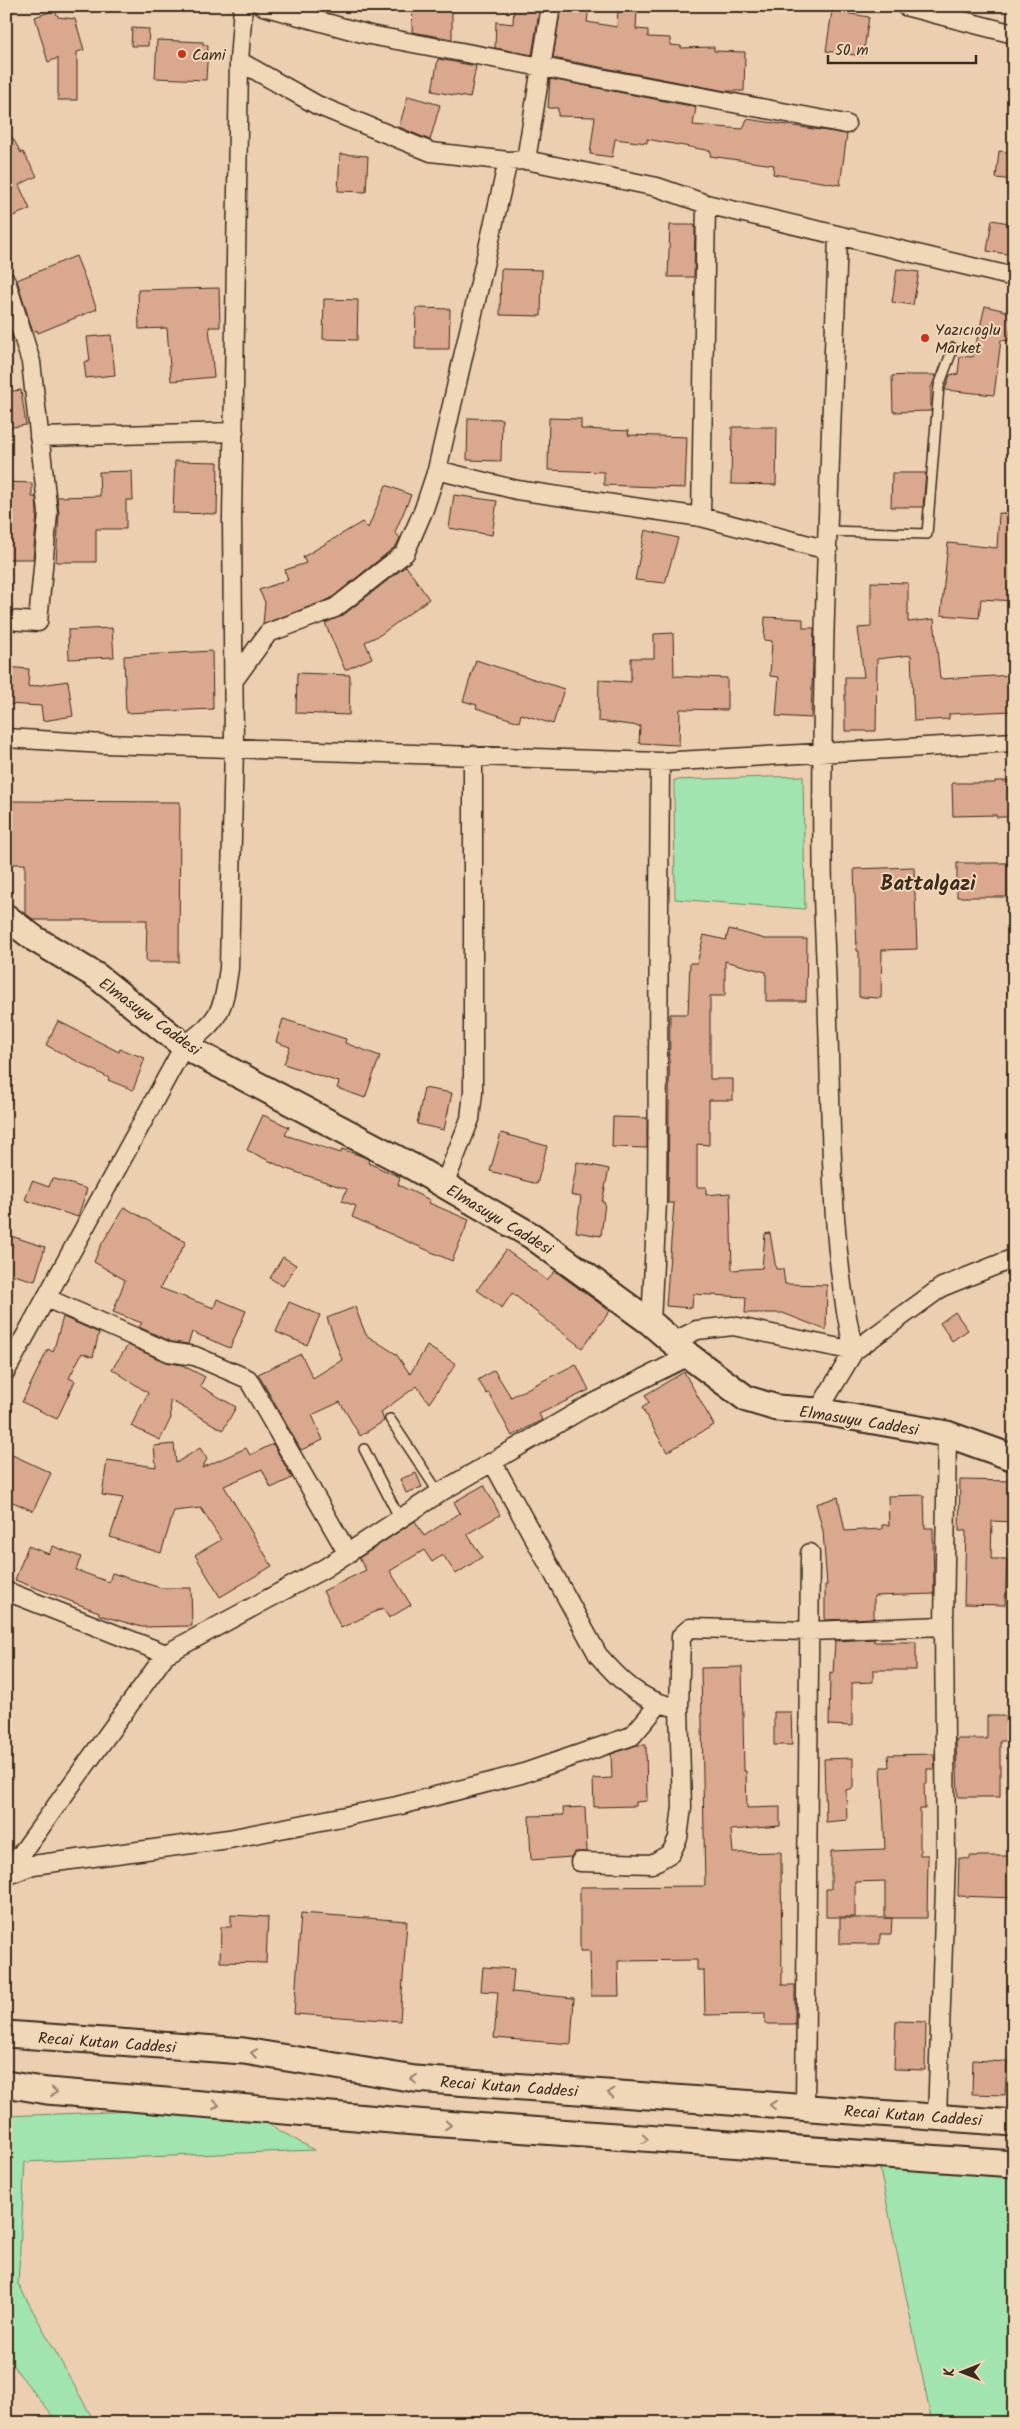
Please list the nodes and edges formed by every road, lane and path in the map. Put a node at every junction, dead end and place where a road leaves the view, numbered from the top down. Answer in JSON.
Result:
{"nodes":[{"id":1,"x":243,"y":6,"type":"edge"},
{"id":2,"x":263,"y":6,"type":"edge"},
{"id":3,"x":551,"y":6,"type":"edge"},
{"id":4,"x":907,"y":6,"type":"edge"},
{"id":5,"x":1014,"y":34,"type":"edge"},
{"id":6,"x":239,"y":60,"type":"junction"},
{"id":7,"x":540,"y":66,"type":"junction"},
{"id":8,"x":846,"y":124,"type":"dead end"},
{"id":9,"x":526,"y":160,"type":"junction"},
{"id":10,"x":508,"y":162,"type":"junction"},
{"id":11,"x":706,"y":204,"type":"junction"},
{"id":12,"x":838,"y":237,"type":"junction"},
{"id":13,"x":1014,"y":277,"type":"edge"},
{"id":14,"x":6,"y":281,"type":"edge"},
{"id":15,"x":953,"y":348,"type":"dead end"},
{"id":16,"x":234,"y":432,"type":"junction"},
{"id":17,"x":40,"y":437,"type":"junction"},
{"id":18,"x":436,"y":470,"type":"junction"},
{"id":19,"x":701,"y":517,"type":"junction"},
{"id":20,"x":828,"y":531,"type":"junction"},
{"id":21,"x":828,"y":550,"type":"junction"},
{"id":22,"x":6,"y":620,"type":"edge"},
{"id":23,"x":234,"y":680,"type":"junction"},
{"id":24,"x":6,"y":738,"type":"edge"},
{"id":25,"x":1014,"y":742,"type":"edge"},
{"id":26,"x":234,"y":747,"type":"junction"},
{"id":27,"x":823,"y":753,"type":"junction"},
{"id":28,"x":473,"y":755,"type":"junction"},
{"id":29,"x":660,"y":762,"type":"junction"},
{"id":30,"x":6,"y":917,"type":"edge"},
{"id":31,"x":184,"y":1046,"type":"junction"},
{"id":32,"x":444,"y":1185,"type":"junction"},
{"id":33,"x":1014,"y":1258,"type":"edge"},
{"id":34,"x":46,"y":1298,"type":"junction"},
{"id":35,"x":651,"y":1323,"type":"junction"},
{"id":36,"x":681,"y":1349,"type":"junction"},
{"id":37,"x":854,"y":1351,"type":"junction"},
{"id":38,"x":6,"y":1371,"type":"edge"},
{"id":39,"x":818,"y":1411,"type":"junction"},
{"id":40,"x":390,"y":1419,"type":"dead end"},
{"id":41,"x":947,"y":1434,"type":"junction"},
{"id":42,"x":364,"y":1449,"type":"dead end"},
{"id":43,"x":1014,"y":1458,"type":"edge"},
{"id":44,"x":493,"y":1463,"type":"junction"},
{"id":45,"x":440,"y":1493,"type":"junction"},
{"id":46,"x":400,"y":1519,"type":"junction"},
{"id":47,"x":810,"y":1553,"type":"dead end"},
{"id":48,"x":348,"y":1554,"type":"junction"},
{"id":49,"x":6,"y":1591,"type":"edge"},
{"id":50,"x":944,"y":1626,"type":"junction"},
{"id":51,"x":810,"y":1631,"type":"junction"},
{"id":52,"x":166,"y":1654,"type":"junction"},
{"id":53,"x":659,"y":1704,"type":"junction"},
{"id":54,"x":679,"y":1708,"type":"junction"},
{"id":55,"x":580,"y":1862,"type":"dead end"},
{"id":56,"x":6,"y":1876,"type":"edge"},
{"id":57,"x":6,"y":2034,"type":"edge"},
{"id":58,"x":6,"y":2084,"type":"edge"},
{"id":59,"x":805,"y":2107,"type":"junction"},
{"id":60,"x":937,"y":2117,"type":"junction"},
{"id":61,"x":1014,"y":2123,"type":"edge"},
{"id":62,"x":1014,"y":2164,"type":"edge"}],
"edges":[{"from":1,"to":6,"type":"street"},
{"from":2,"to":7,"type":"street"},
{"from":3,"to":7,"type":"street"},
{"from":4,"to":5,"type":"street"},
{"from":6,"to":10,"type":"street"},
{"from":6,"to":16,"type":"street"},
{"from":7,"to":8,"type":"street"},
{"from":7,"to":9,"type":"street"},
{"from":9,"to":10,"type":"street"},
{"from":9,"to":11,"type":"street"},
{"from":10,"to":18,"type":"street"},
{"from":11,"to":12,"type":"street"},
{"from":11,"to":19,"type":"street"},
{"from":12,"to":13,"type":"street"},
{"from":12,"to":20,"type":"street"},
{"from":14,"to":17,"type":"street"},
{"from":15,"to":20,"type":"lane"},
{"from":16,"to":17,"type":"street"},
{"from":16,"to":23,"type":"street"},
{"from":17,"to":22,"type":"street"},
{"from":18,"to":19,"type":"street"},
{"from":18,"to":23,"type":"street"},
{"from":19,"to":21,"type":"street"},
{"from":20,"to":21,"type":"street"},
{"from":21,"to":27,"type":"street"},
{"from":23,"to":26,"type":"street"},
{"from":24,"to":26,"type":"street"},
{"from":25,"to":27,"type":"street"},
{"from":26,"to":28,"type":"street"},
{"from":26,"to":31,"type":"street"},
{"from":27,"to":29,"type":"street"},
{"from":27,"to":37,"type":"street"},
{"from":28,"to":29,"type":"street"},
{"from":28,"to":32,"type":"street"},
{"from":29,"to":35,"type":"street"},
{"from":30,"to":31,"type":"main road","name":"Elmasuyu Caddesi"},
{"from":31,"to":32,"type":"main road","name":"Elmasuyu Caddesi"},
{"from":31,"to":34,"type":"street"},
{"from":32,"to":35,"type":"main road","name":"Elmasuyu Caddesi"},
{"from":33,"to":37,"type":"street"},
{"from":34,"to":38,"type":"street"},
{"from":34,"to":48,"type":"street"},
{"from":35,"to":36,"type":"main road","name":"Elmasuyu Caddesi"},
{"from":36,"to":37,"type":"street"},
{"from":36,"to":39,"type":"main road","name":"Elmasuyu Caddesi"},
{"from":36,"to":44,"type":"street"},
{"from":37,"to":39,"type":"street"},
{"from":39,"to":41,"type":"main road","name":"Elmasuyu Caddesi"},
{"from":40,"to":45,"type":"lane"},
{"from":41,"to":43,"type":"main road","name":"Elmasuyu Caddesi"},
{"from":41,"to":50,"type":"street"},
{"from":42,"to":46,"type":"lane"},
{"from":44,"to":45,"type":"street"},
{"from":44,"to":53,"type":"street"},
{"from":45,"to":46,"type":"street"},
{"from":46,"to":48,"type":"street"},
{"from":47,"to":51,"type":"street"},
{"from":48,"to":52,"type":"street"},
{"from":49,"to":52,"type":"street"},
{"from":50,"to":51,"type":"street"},
{"from":50,"to":60,"type":"street"},
{"from":51,"to":54,"type":"street"},
{"from":51,"to":59,"type":"street"},
{"from":52,"to":56,"type":"street"},
{"from":53,"to":54,"type":"street"},
{"from":53,"to":56,"type":"street"},
{"from":54,"to":55,"type":"street"},
{"from":59,"to":57,"type":"main road","name":"Recai Kutan Caddesi","one_way":true},
{"from":58,"to":62,"type":"main road","one_way":true},
{"from":59,"to":60,"type":"main road","name":"Recai Kutan Caddesi"},
{"from":60,"to":61,"type":"main road","name":"Recai Kutan Caddesi"}]}
